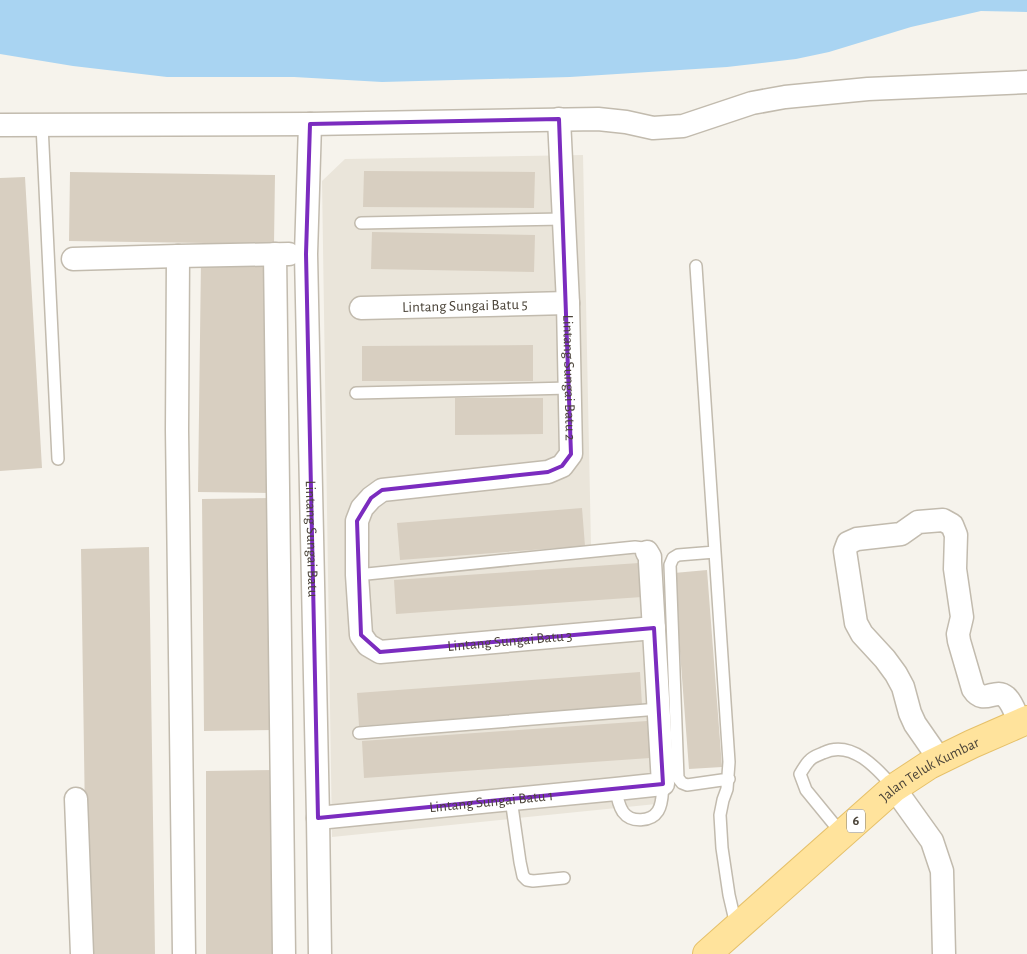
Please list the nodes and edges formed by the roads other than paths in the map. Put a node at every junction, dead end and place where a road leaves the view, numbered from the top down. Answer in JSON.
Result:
{"nodes":[{"id":1,"x":1027,"y":82,"type":"edge"},
{"id":2,"x":559,"y":119,"type":"junction"},
{"id":3,"x":310,"y":124,"type":"junction"},
{"id":4,"x":0,"y":125,"type":"edge"},
{"id":5,"x":42,"y":125,"type":"junction"},
{"id":6,"x":564,"y":219,"type":"junction"},
{"id":7,"x":361,"y":223,"type":"dead end"},
{"id":8,"x":275,"y":254,"type":"junction"},
{"id":9,"x":306,"y":254,"type":"junction"},
{"id":10,"x":178,"y":256,"type":"junction"},
{"id":11,"x":73,"y":259,"type":"dead end"},
{"id":12,"x":696,"y":266,"type":"dead end"},
{"id":13,"x":568,"y":303,"type":"junction"},
{"id":14,"x":361,"y":308,"type":"dead end"},
{"id":15,"x":570,"y":388,"type":"junction"},
{"id":16,"x":356,"y":393,"type":"dead end"},
{"id":17,"x":58,"y":459,"type":"dead end"},
{"id":18,"x":647,"y":552,"type":"joint"},
{"id":19,"x":715,"y":552,"type":"junction"},
{"id":20,"x":357,"y":575,"type":"junction"},
{"id":21,"x":654,"y":628,"type":"junction"},
{"id":22,"x":659,"y":709,"type":"junction"},
{"id":23,"x":1023,"y":722,"type":"edge"},
{"id":24,"x":359,"y":733,"type":"dead end"},
{"id":25,"x":940,"y":760,"type":"junction"},
{"id":26,"x":729,"y":779,"type":"junction"},
{"id":27,"x":663,"y":784,"type":"junction"},
{"id":28,"x":894,"y":788,"type":"junction"},
{"id":29,"x":616,"y":790,"type":"junction"},
{"id":30,"x":76,"y":799,"type":"dead end"},
{"id":31,"x":512,"y":799,"type":"junction"},
{"id":32,"x":318,"y":818,"type":"junction"},
{"id":33,"x":842,"y":834,"type":"junction"},
{"id":34,"x":564,"y":878,"type":"dead end"},
{"id":35,"x":737,"y":927,"type":"junction"},
{"id":36,"x":82,"y":954,"type":"edge"},
{"id":37,"x":184,"y":954,"type":"edge"},
{"id":38,"x":284,"y":954,"type":"edge"},
{"id":39,"x":320,"y":954,"type":"edge"},
{"id":40,"x":707,"y":954,"type":"edge"},
{"id":41,"x":944,"y":954,"type":"edge"}],
"edges":[{"from":1,"to":2,"type":"street"},
{"from":2,"to":3,"type":"street"},
{"from":2,"to":6,"type":"street","name":"Lintang Sungai Batu 2"},
{"from":3,"to":5,"type":"street"},
{"from":3,"to":9,"type":"street","name":"Lintang Sungai Batu"},
{"from":4,"to":5,"type":"street"},
{"from":5,"to":17,"type":"lane"},
{"from":6,"to":7,"type":"lane"},
{"from":6,"to":13,"type":"street","name":"Lintang Sungai Batu 2"},
{"from":8,"to":9,"type":"street"},
{"from":8,"to":10,"type":"street"},
{"from":8,"to":38,"type":"street"},
{"from":9,"to":32,"type":"street","name":"Lintang Sungai Batu"},
{"from":10,"to":11,"type":"street"},
{"from":10,"to":37,"type":"street"},
{"from":12,"to":19,"type":"lane"},
{"from":13,"to":14,"type":"street","name":"Lintang Sungai Batu 5"},
{"from":13,"to":15,"type":"street","name":"Lintang Sungai Batu 2"},
{"from":15,"to":16,"type":"lane"},
{"from":15,"to":20,"type":"street","name":"Lintang Sungai Batu 2"},
{"from":18,"to":20,"type":"lane"},
{"from":18,"to":21,"type":"street"},
{"from":19,"to":26,"type":"lane"},
{"from":19,"to":26,"type":"lane"},
{"from":20,"to":21,"type":"street","name":"Lintang Sungai Batu 3"},
{"from":21,"to":22,"type":"street"},
{"from":22,"to":24,"type":"lane"},
{"from":22,"to":27,"type":"street"},
{"from":23,"to":25,"type":"main road","name":"Jalan Teluk Kumbar","number":"6"},
{"from":23,"to":25,"type":"street"},
{"from":25,"to":28,"type":"main road","name":"Jalan Teluk Kumbar","number":"6"},
{"from":26,"to":35,"type":"lane"},
{"from":27,"to":29,"type":"street","name":"Lintang Sungai Batu 1"},
{"from":27,"to":29,"type":"lane"},
{"from":28,"to":33,"type":"main road","name":"Jalan Teluk Kumbar","number":"6"},
{"from":28,"to":33,"type":"lane"},
{"from":28,"to":41,"type":"street"},
{"from":29,"to":31,"type":"street","name":"Lintang Sungai Batu 1"},
{"from":30,"to":36,"type":"street"},
{"from":31,"to":32,"type":"street","name":"Lintang Sungai Batu 1"},
{"from":31,"to":34,"type":"lane"},
{"from":32,"to":39,"type":"street","name":"Lintang Sungai Batu"},
{"from":33,"to":35,"type":"main road","name":"Jalan Teluk Kumbar","number":"6"},
{"from":35,"to":40,"type":"main road","name":"Jalan Teluk Kumbar","number":"6"}]}
